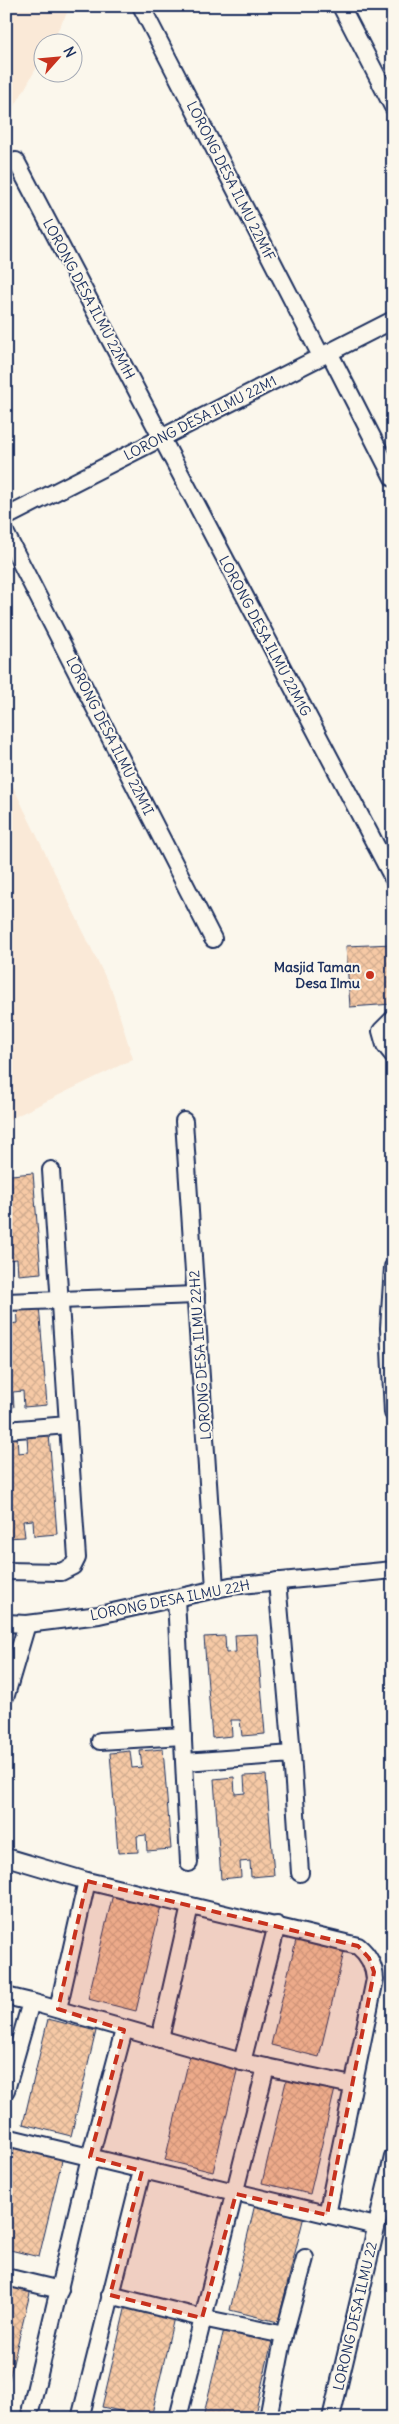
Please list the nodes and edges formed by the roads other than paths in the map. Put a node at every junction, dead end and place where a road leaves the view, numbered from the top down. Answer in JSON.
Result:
{"nodes":[{"id":1,"x":141,"y":6,"type":"edge"},
{"id":2,"x":341,"y":6,"type":"edge"},
{"id":3,"x":393,"y":107,"type":"edge"},
{"id":4,"x":16,"y":161,"type":"dead end"},
{"id":5,"x":393,"y":320,"type":"edge"},
{"id":6,"x":325,"y":354,"type":"junction"},
{"id":7,"x":161,"y":438,"type":"junction"},
{"id":8,"x":393,"y":478,"type":"edge"},
{"id":9,"x":6,"y":517,"type":"edge"},
{"id":10,"x":6,"y":534,"type":"edge"},
{"id":11,"x":393,"y":878,"type":"edge"},
{"id":12,"x":213,"y":939,"type":"dead end"},
{"id":13,"x":393,"y":1019,"type":"edge"},
{"id":14,"x":393,"y":1055,"type":"edge"},
{"id":15,"x":184,"y":1121,"type":"dead end"},
{"id":16,"x":51,"y":1170,"type":"dead end"},
{"id":17,"x":393,"y":1267,"type":"edge"},
{"id":18,"x":196,"y":1295,"type":"junction"},
{"id":19,"x":60,"y":1299,"type":"junction"},
{"id":20,"x":6,"y":1302,"type":"edge"},
{"id":21,"x":393,"y":1413,"type":"edge"},
{"id":22,"x":68,"y":1425,"type":"junction"},
{"id":23,"x":6,"y":1430,"type":"edge"},
{"id":24,"x":393,"y":1570,"type":"edge"},
{"id":25,"x":6,"y":1571,"type":"edge"},
{"id":26,"x":277,"y":1581,"type":"junction"},
{"id":27,"x":215,"y":1588,"type":"junction"},
{"id":28,"x":176,"y":1598,"type":"junction"},
{"id":29,"x":6,"y":1623,"type":"edge"},
{"id":30,"x":27,"y":1624,"type":"junction"},
{"id":31,"x":6,"y":1695,"type":"edge"},
{"id":32,"x":183,"y":1736,"type":"junction"},
{"id":33,"x":100,"y":1741,"type":"dead end"},
{"id":34,"x":292,"y":1754,"type":"junction"},
{"id":35,"x":185,"y":1762,"type":"junction"},
{"id":36,"x":6,"y":1857,"type":"edge"},
{"id":37,"x":189,"y":1863,"type":"dead end"},
{"id":38,"x":300,"y":1873,"type":"dead end"},
{"id":39,"x":87,"y":1880,"type":"junction"},
{"id":40,"x":190,"y":1906,"type":"junction"},
{"id":41,"x":277,"y":1925,"type":"junction"},
{"id":42,"x":6,"y":1996,"type":"edge"},
{"id":43,"x":31,"y":2002,"type":"junction"},
{"id":44,"x":58,"y":2010,"type":"junction"},
{"id":45,"x":124,"y":2030,"type":"junction"},
{"id":46,"x":160,"y":2039,"type":"junction"},
{"id":47,"x":242,"y":2062,"type":"junction"},
{"id":48,"x":266,"y":2067,"type":"junction"},
{"id":49,"x":352,"y":2085,"type":"junction"},
{"id":50,"x":6,"y":2090,"type":"edge"},
{"id":51,"x":6,"y":2136,"type":"edge"},
{"id":52,"x":393,"y":2156,"type":"edge"},
{"id":53,"x":90,"y":2157,"type":"junction"},
{"id":54,"x":142,"y":2171,"type":"junction"},
{"id":55,"x":236,"y":2194,"type":"junction"},
{"id":56,"x":327,"y":2214,"type":"junction"},
{"id":57,"x":376,"y":2226,"type":"junction"},
{"id":58,"x":304,"y":2258,"type":"dead end"},
{"id":59,"x":6,"y":2277,"type":"edge"},
{"id":60,"x":60,"y":2290,"type":"junction"},
{"id":61,"x":110,"y":2295,"type":"junction"},
{"id":62,"x":202,"y":2318,"type":"junction"},
{"id":63,"x":284,"y":2335,"type":"junction"},
{"id":64,"x":30,"y":2408,"type":"dead end"},
{"id":65,"x":81,"y":2415,"type":"dead end"},
{"id":66,"x":178,"y":2418,"type":"edge"},
{"id":67,"x":268,"y":2418,"type":"edge"},
{"id":68,"x":331,"y":2418,"type":"edge"}],
"edges":[{"from":1,"to":6,"type":"street","name":"LORONG DESA ILMU 22M1F"},
{"from":2,"to":3,"type":"street"},
{"from":4,"to":7,"type":"street","name":"LORONG DESA ILMU 22M1H"},
{"from":5,"to":6,"type":"street","name":"LORONG DESA ILMU 22M1"},
{"from":6,"to":7,"type":"street","name":"LORONG DESA ILMU 22M1"},
{"from":6,"to":8,"type":"street","name":"LORONG DESA ILMU 22M1F"},
{"from":7,"to":9,"type":"street","name":"LORONG DESA ILMU 22M1"},
{"from":7,"to":11,"type":"street","name":"LORONG DESA ILMU 22M1G"},
{"from":10,"to":12,"type":"street","name":"LORONG DESA ILMU 22M1I"},
{"from":13,"to":14,"type":"street"},
{"from":15,"to":18,"type":"street","name":"LORONG DESA ILMU 22H2"},
{"from":16,"to":19,"type":"street"},
{"from":17,"to":21,"type":"street"},
{"from":18,"to":19,"type":"street"},
{"from":18,"to":27,"type":"street","name":"LORONG DESA ILMU 22H2"},
{"from":19,"to":20,"type":"street"},
{"from":19,"to":22,"type":"street"},
{"from":22,"to":23,"type":"street"},
{"from":22,"to":25,"type":"street"},
{"from":24,"to":26,"type":"street","name":"LORONG DESA ILMU 22H"},
{"from":26,"to":27,"type":"street","name":"LORONG DESA ILMU 22H"},
{"from":26,"to":34,"type":"street"},
{"from":27,"to":28,"type":"street","name":"LORONG DESA ILMU 22H"},
{"from":28,"to":30,"type":"street","name":"LORONG DESA ILMU 22H"},
{"from":28,"to":32,"type":"street"},
{"from":29,"to":30,"type":"street","name":"LORONG DESA ILMU 22H"},
{"from":30,"to":31,"type":"street"},
{"from":32,"to":33,"type":"street"},
{"from":32,"to":35,"type":"street"},
{"from":34,"to":35,"type":"street"},
{"from":34,"to":38,"type":"street"},
{"from":35,"to":37,"type":"street"},
{"from":36,"to":39,"type":"street"},
{"from":39,"to":40,"type":"street"},
{"from":39,"to":44,"type":"street"},
{"from":40,"to":41,"type":"street"},
{"from":40,"to":46,"type":"street"},
{"from":41,"to":47,"type":"street"},
{"from":41,"to":49,"type":"street"},
{"from":42,"to":43,"type":"street"},
{"from":43,"to":44,"type":"street"},
{"from":43,"to":50,"type":"street"},
{"from":44,"to":45,"type":"street"},
{"from":45,"to":46,"type":"street"},
{"from":45,"to":53,"type":"street"},
{"from":46,"to":47,"type":"street"},
{"from":47,"to":48,"type":"street"},
{"from":48,"to":49,"type":"street"},
{"from":48,"to":55,"type":"street"},
{"from":49,"to":56,"type":"street"},
{"from":51,"to":53,"type":"street"},
{"from":52,"to":57,"type":"street","name":"LORONG DESA ILMU 22"},
{"from":53,"to":54,"type":"street"},
{"from":53,"to":60,"type":"street"},
{"from":54,"to":55,"type":"street"},
{"from":54,"to":61,"type":"street"},
{"from":55,"to":56,"type":"street"},
{"from":55,"to":62,"type":"street"},
{"from":56,"to":57,"type":"street"},
{"from":57,"to":68,"type":"street","name":"LORONG DESA ILMU 22"},
{"from":58,"to":63,"type":"street"},
{"from":59,"to":60,"type":"street"},
{"from":60,"to":64,"type":"street"},
{"from":61,"to":62,"type":"street"},
{"from":61,"to":65,"type":"street"},
{"from":62,"to":63,"type":"street"},
{"from":62,"to":66,"type":"street"},
{"from":63,"to":67,"type":"street"}]}
